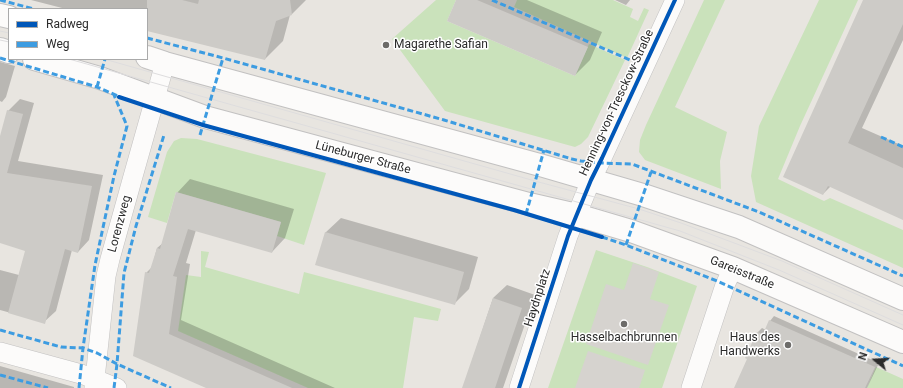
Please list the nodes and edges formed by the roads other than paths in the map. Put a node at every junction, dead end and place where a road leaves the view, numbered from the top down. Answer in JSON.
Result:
{"nodes":[{"id":1,"x":675,"y":0,"type":"edge"},
{"id":2,"x":37,"y":60,"type":"edge"},
{"id":3,"x":156,"y":60,"type":"edge"},
{"id":4,"x":155,"y":98,"type":"junction"},
{"id":5,"x":591,"y":180,"type":"junction"},
{"id":6,"x":577,"y":215,"type":"junction"},
{"id":7,"x":733,"y":268,"type":"junction"},
{"id":8,"x":903,"y":299,"type":"edge"},
{"id":9,"x":903,"y":342,"type":"edge"},
{"id":10,"x":0,"y":352,"type":"edge"},
{"id":11,"x":94,"y":383,"type":"edge"},
{"id":12,"x":117,"y":388,"type":"edge"},
{"id":13,"x":519,"y":388,"type":"edge"},
{"id":14,"x":691,"y":388,"type":"edge"}],
"edges":[{"from":1,"to":5,"type":"street","name":"Henning-von-Tresckow-Straße"},
{"from":2,"to":4,"type":"main road","name":"Lüneburger Straße"},
{"from":3,"to":4,"type":"street","name":"Lorenzweg"},
{"from":3,"to":5,"type":"main road"},
{"from":4,"to":6,"type":"main road","name":"Lüneburger Straße"},
{"from":4,"to":11,"type":"street","name":"Lorenzweg"},
{"from":5,"to":6,"type":"street","name":"Henning-von-Tresckow-Straße"},
{"from":5,"to":8,"type":"main road"},
{"from":6,"to":7,"type":"main road","name":"Gareisstraße"},
{"from":6,"to":13,"type":"street","name":"Haydnplatz"},
{"from":7,"to":9,"type":"main road","name":"Gareisstraße"},
{"from":7,"to":14,"type":"street"},
{"from":10,"to":11,"type":"street"},
{"from":11,"to":12,"type":"street"}]}
